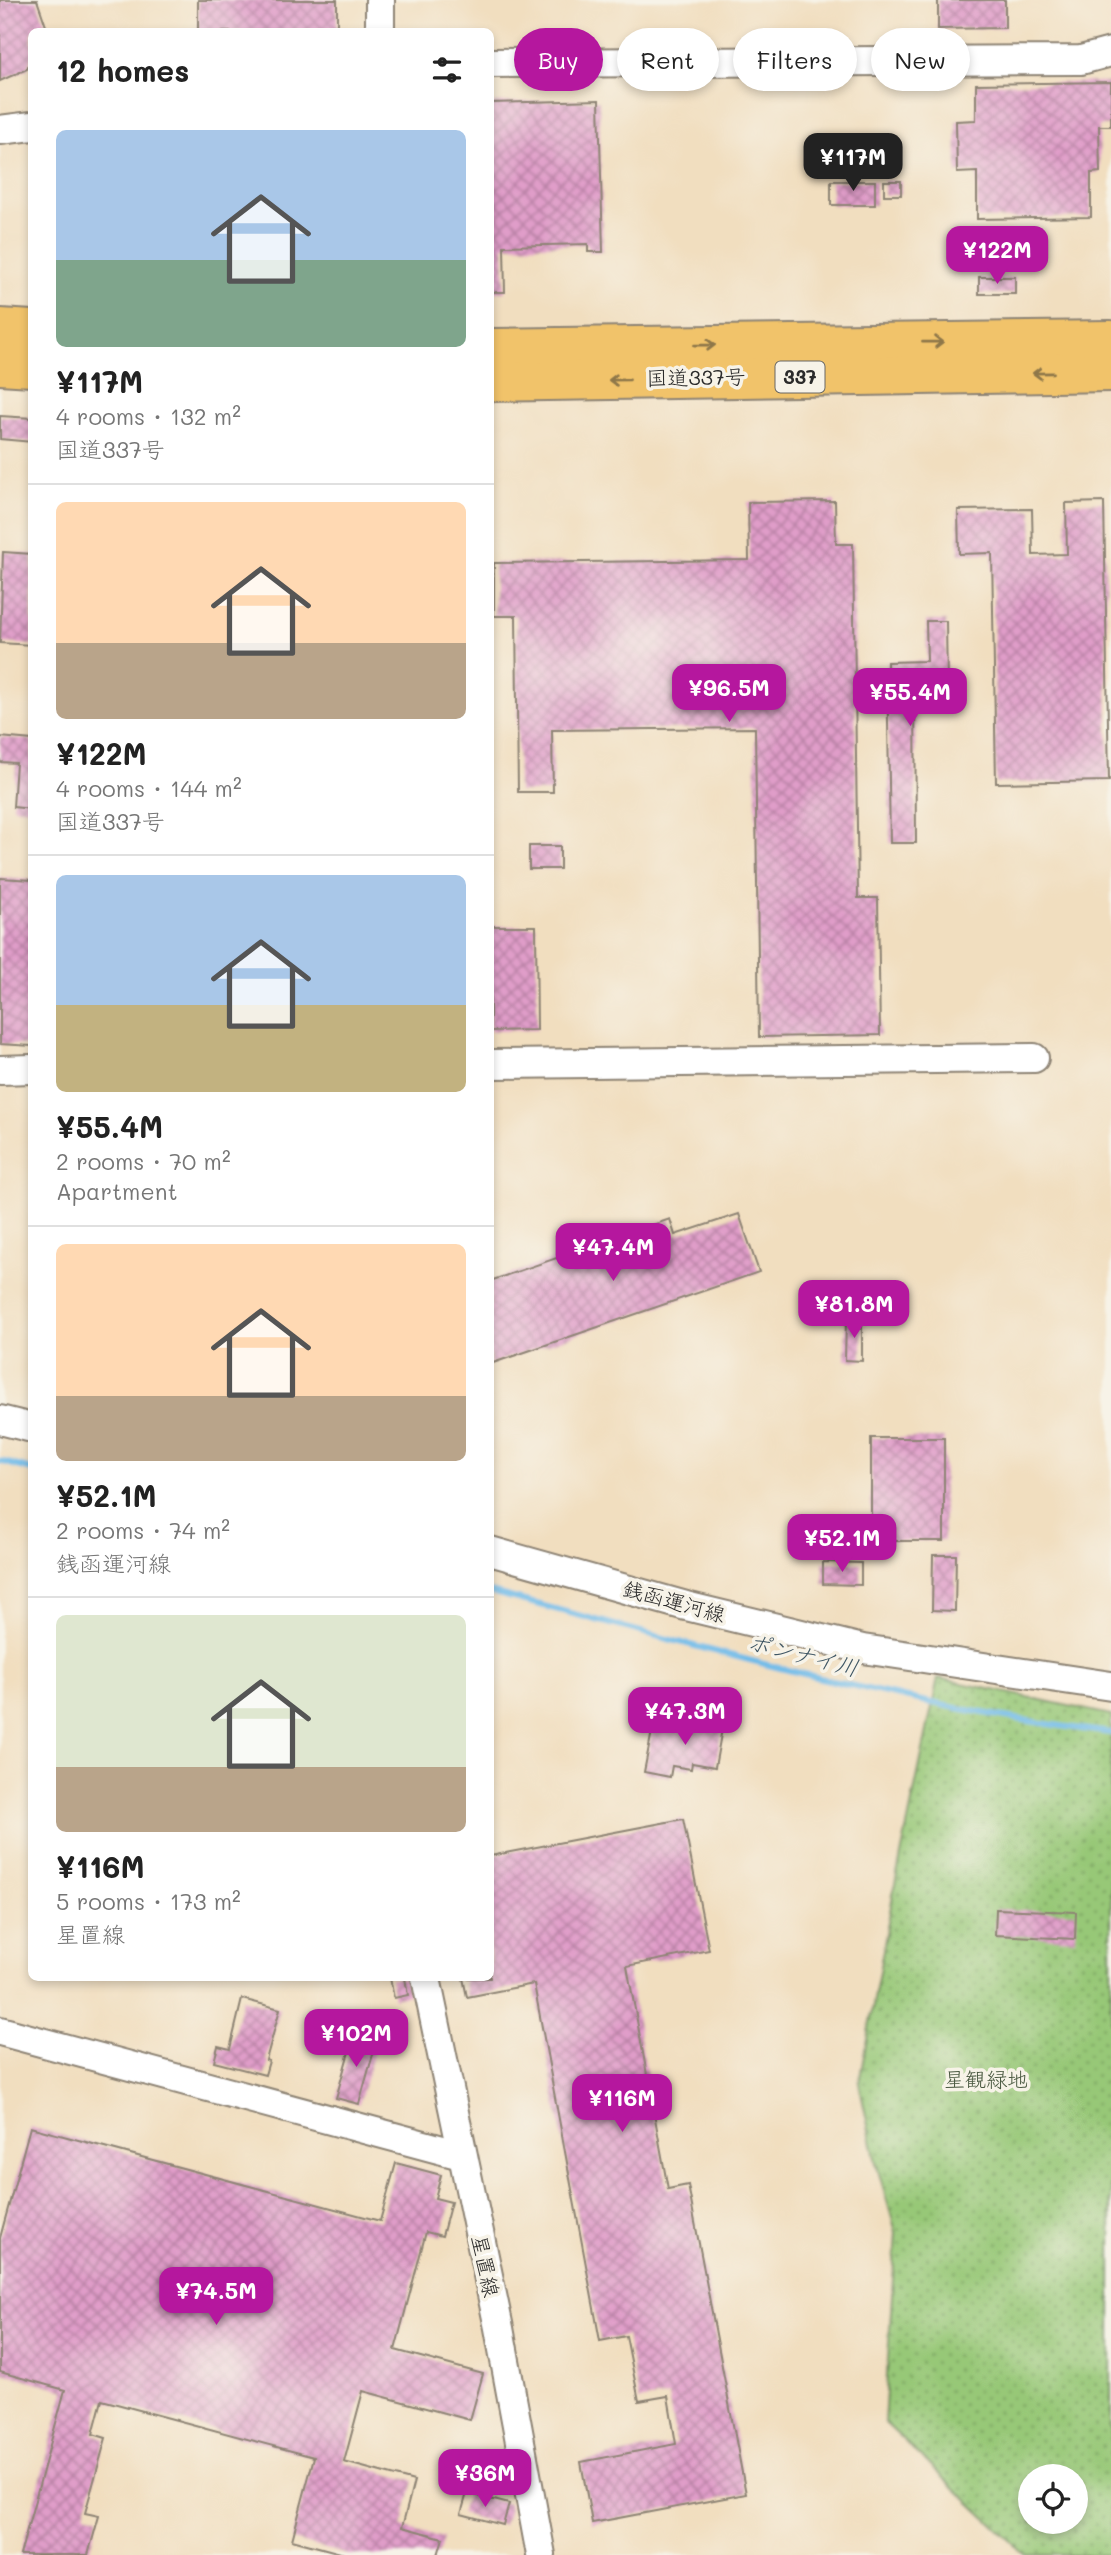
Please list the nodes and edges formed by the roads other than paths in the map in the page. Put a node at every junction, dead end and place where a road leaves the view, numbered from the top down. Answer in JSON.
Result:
{"nodes":[{"id":1,"x":380,"y":0,"type":"edge"},
{"id":2,"x":380,"y":28,"type":"edge"},
{"id":3,"x":1111,"y":52,"type":"edge"},
{"id":4,"x":494,"y":64,"type":"edge"},
{"id":5,"x":28,"y":126,"type":"edge"},
{"id":6,"x":0,"y":130,"type":"edge"},
{"id":7,"x":0,"y":328,"type":"edge"},
{"id":8,"x":28,"y":330,"type":"edge"},
{"id":9,"x":1111,"y":340,"type":"edge"},
{"id":10,"x":494,"y":348,"type":"edge"},
{"id":11,"x":0,"y":365,"type":"edge"},
{"id":12,"x":28,"y":368,"type":"edge"},
{"id":13,"x":1111,"y":372,"type":"edge"},
{"id":14,"x":494,"y":382,"type":"edge"},
{"id":15,"x":1034,"y":1058,"type":"dead end"},
{"id":16,"x":494,"y":1064,"type":"edge"},
{"id":17,"x":28,"y":1069,"type":"edge"},
{"id":18,"x":0,"y":1070,"type":"edge"},
{"id":19,"x":0,"y":1420,"type":"edge"},
{"id":20,"x":28,"y":1427,"type":"edge"},
{"id":21,"x":494,"y":1552,"type":"edge"},
{"id":22,"x":1111,"y":1686,"type":"edge"},
{"id":23,"x":427,"y":1981,"type":"edge"},
{"id":24,"x":0,"y":2031,"type":"edge"},
{"id":25,"x":461,"y":2155,"type":"junction"},
{"id":26,"x":541,"y":2555,"type":"edge"}],
"edges":[{"from":1,"to":2,"type":"street"},
{"from":3,"to":4,"type":"street"},
{"from":5,"to":6,"type":"street"},
{"from":7,"to":8,"type":"highway"},
{"from":10,"to":9,"type":"highway","name":"国道337号","number":"337","one_way":true},
{"from":11,"to":12,"type":"highway"},
{"from":13,"to":14,"type":"highway","name":"国道337号","number":"337","one_way":true},
{"from":15,"to":16,"type":"street"},
{"from":17,"to":18,"type":"street"},
{"from":19,"to":20,"type":"street"},
{"from":21,"to":22,"type":"street","name":"銭函運河線"},
{"from":23,"to":25,"type":"street","name":"星置線"},
{"from":24,"to":25,"type":"street"},
{"from":25,"to":26,"type":"street","name":"星置線"}]}
